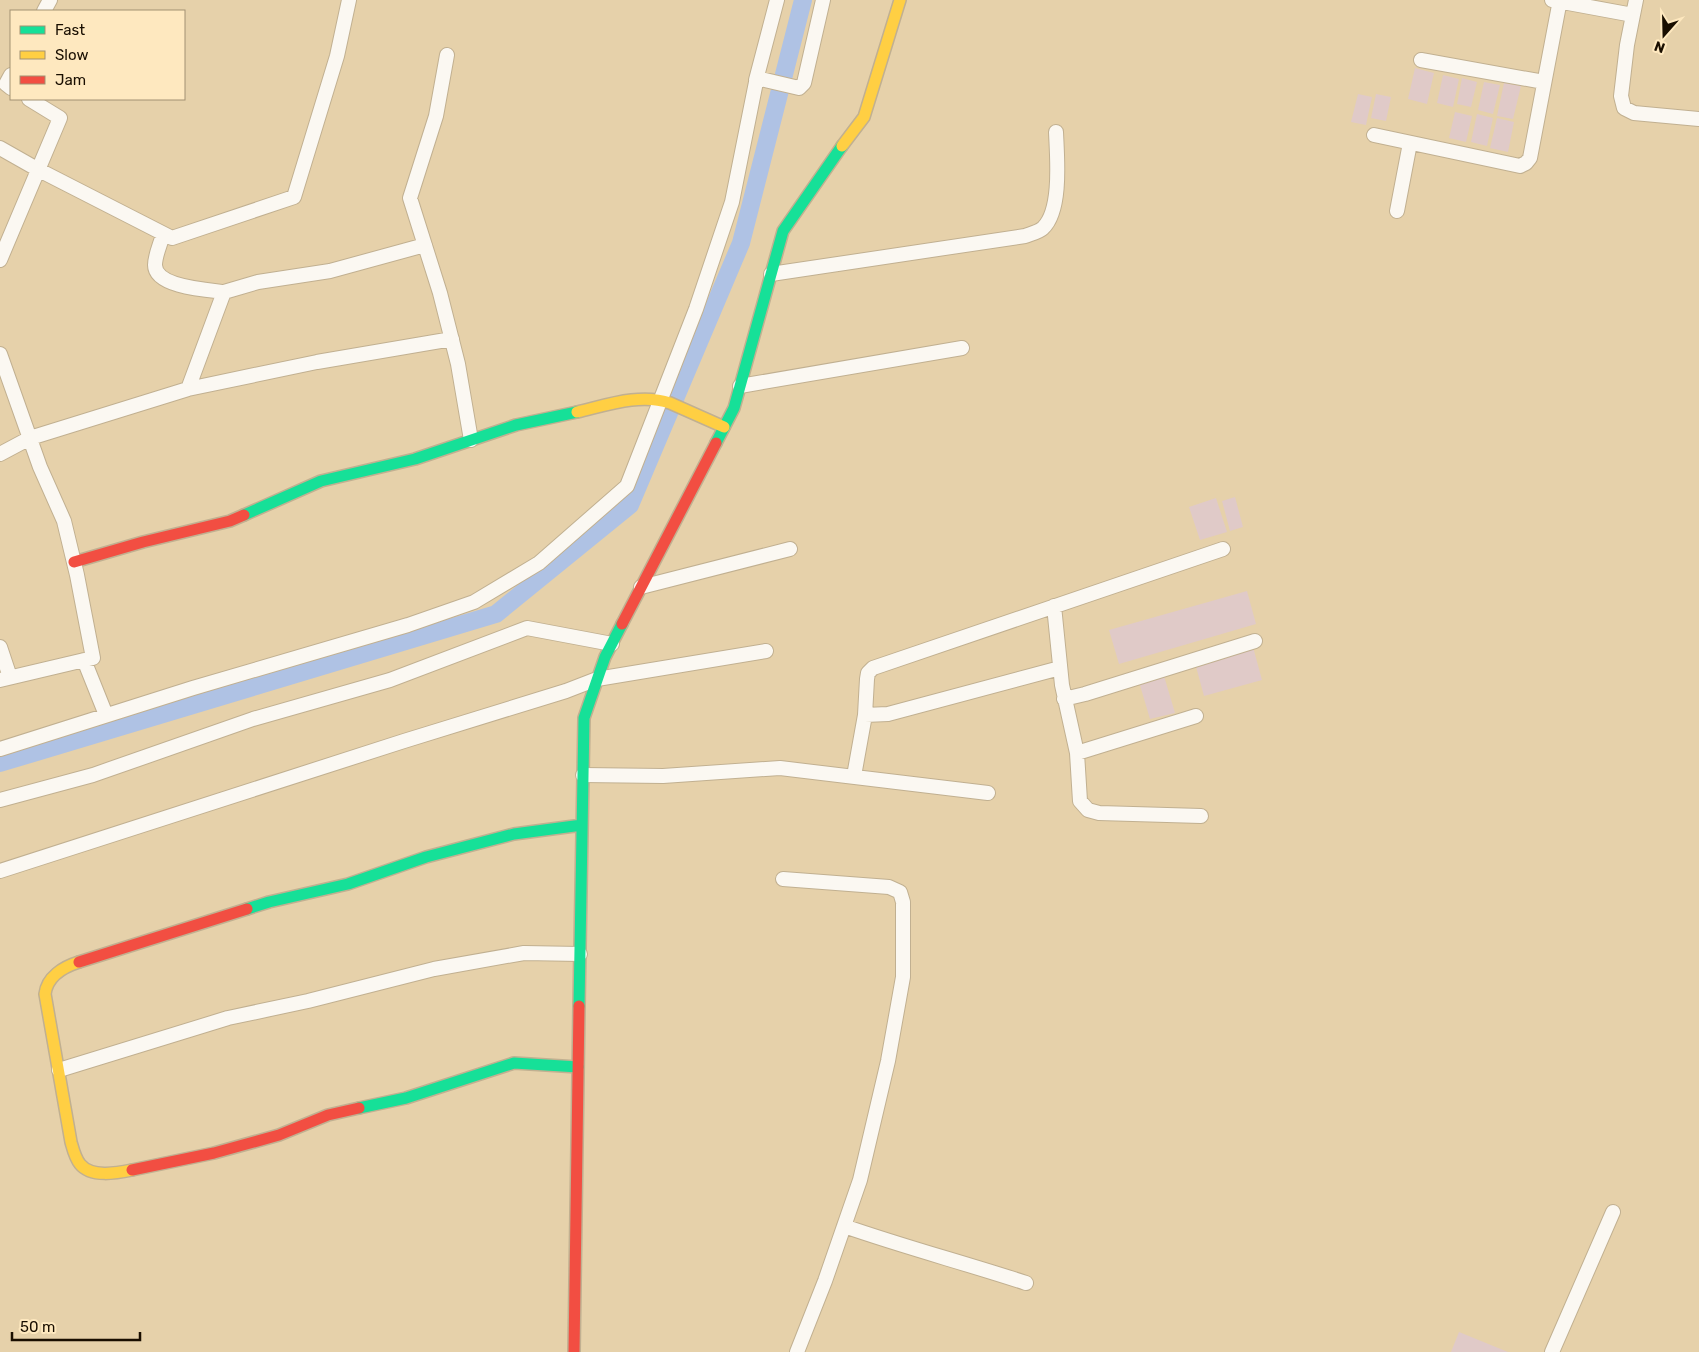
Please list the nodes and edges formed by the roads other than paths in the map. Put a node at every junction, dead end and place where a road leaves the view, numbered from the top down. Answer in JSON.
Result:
{"nodes":[{"id":1,"x":350,"y":0,"type":"edge"},
{"id":2,"x":776,"y":0,"type":"edge"},
{"id":3,"x":823,"y":0,"type":"edge"},
{"id":4,"x":900,"y":0,"type":"edge"},
{"id":5,"x":1636,"y":0,"type":"edge"},
{"id":6,"x":1557,"y":1,"type":"edge"},
{"id":7,"x":1633,"y":15,"type":"junction"},
{"id":8,"x":447,"y":55,"type":"dead end"},
{"id":9,"x":1421,"y":60,"type":"dead end"},
{"id":10,"x":10,"y":77,"type":"edge"},
{"id":11,"x":758,"y":80,"type":"junction"},
{"id":12,"x":1544,"y":82,"type":"junction"},
{"id":13,"x":10,"y":87,"type":"edge"},
{"id":14,"x":31,"y":100,"type":"edge"},
{"id":15,"x":1699,"y":119,"type":"edge"},
{"id":16,"x":1056,"y":132,"type":"dead end"},
{"id":17,"x":1374,"y":135,"type":"dead end"},
{"id":18,"x":1410,"y":142,"type":"junction"},
{"id":19,"x":0,"y":148,"type":"edge"},
{"id":20,"x":37,"y":169,"type":"junction"},
{"id":21,"x":1397,"y":211,"type":"dead end"},
{"id":22,"x":163,"y":234,"type":"junction"},
{"id":23,"x":425,"y":245,"type":"junction"},
{"id":24,"x":0,"y":260,"type":"edge"},
{"id":25,"x":771,"y":274,"type":"junction"},
{"id":26,"x":224,"y":292,"type":"junction"},
{"id":27,"x":452,"y":339,"type":"junction"},
{"id":28,"x":962,"y":348,"type":"dead end"},
{"id":29,"x":0,"y":354,"type":"edge"},
{"id":30,"x":740,"y":386,"type":"junction"},
{"id":31,"x":188,"y":389,"type":"junction"},
{"id":32,"x":665,"y":401,"type":"junction"},
{"id":33,"x":724,"y":427,"type":"junction"},
{"id":34,"x":30,"y":438,"type":"junction"},
{"id":35,"x":471,"y":440,"type":"junction"},
{"id":36,"x":0,"y":454,"type":"edge"},
{"id":37,"x":1223,"y":548,"type":"dead end"},
{"id":38,"x":790,"y":549,"type":"dead end"},
{"id":39,"x":74,"y":562,"type":"junction"},
{"id":40,"x":641,"y":587,"type":"junction"},
{"id":41,"x":1054,"y":606,"type":"junction"},
{"id":42,"x":1255,"y":641,"type":"dead end"},
{"id":43,"x":612,"y":644,"type":"junction"},
{"id":44,"x":0,"y":647,"type":"edge"},
{"id":45,"x":766,"y":651,"type":"dead end"},
{"id":46,"x":84,"y":660,"type":"junction"},
{"id":47,"x":1060,"y":668,"type":"junction"},
{"id":48,"x":5,"y":678,"type":"edge"},
{"id":49,"x":598,"y":679,"type":"junction"},
{"id":50,"x":1064,"y":699,"type":"junction"},
{"id":51,"x":106,"y":715,"type":"junction"},
{"id":52,"x":865,"y":715,"type":"junction"},
{"id":53,"x":1196,"y":716,"type":"dead end"},
{"id":54,"x":0,"y":749,"type":"edge"},
{"id":55,"x":1077,"y":753,"type":"junction"},
{"id":56,"x":583,"y":775,"type":"junction"},
{"id":57,"x":854,"y":776,"type":"junction"},
{"id":58,"x":988,"y":793,"type":"dead end"},
{"id":59,"x":0,"y":800,"type":"edge"},
{"id":60,"x":1201,"y":816,"type":"dead end"},
{"id":61,"x":582,"y":825,"type":"junction"},
{"id":62,"x":0,"y":871,"type":"edge"},
{"id":63,"x":783,"y":879,"type":"dead end"},
{"id":64,"x":580,"y":954,"type":"junction"},
{"id":65,"x":578,"y":1067,"type":"junction"},
{"id":66,"x":59,"y":1070,"type":"junction"},
{"id":67,"x":1613,"y":1212,"type":"dead end"},
{"id":68,"x":844,"y":1226,"type":"junction"},
{"id":69,"x":1026,"y":1283,"type":"dead end"},
{"id":70,"x":574,"y":1352,"type":"edge"},
{"id":71,"x":798,"y":1352,"type":"edge"},
{"id":72,"x":1552,"y":1352,"type":"edge"}],
"edges":[{"from":1,"to":22,"type":"street"},
{"from":2,"to":11,"type":"street"},
{"from":3,"to":11,"type":"street"},
{"from":4,"to":25,"type":"street"},
{"from":5,"to":7,"type":"street"},
{"from":6,"to":7,"type":"street"},
{"from":6,"to":12,"type":"street"},
{"from":7,"to":15,"type":"street"},
{"from":8,"to":23,"type":"street"},
{"from":9,"to":12,"type":"street"},
{"from":10,"to":13,"type":"street"},
{"from":11,"to":32,"type":"street"},
{"from":12,"to":18,"type":"street"},
{"from":14,"to":20,"type":"street"},
{"from":16,"to":25,"type":"street"},
{"from":17,"to":18,"type":"street"},
{"from":18,"to":21,"type":"street"},
{"from":19,"to":20,"type":"street"},
{"from":20,"to":22,"type":"street"},
{"from":20,"to":24,"type":"street"},
{"from":22,"to":26,"type":"street"},
{"from":23,"to":26,"type":"street"},
{"from":23,"to":27,"type":"street"},
{"from":25,"to":30,"type":"street"},
{"from":26,"to":31,"type":"street"},
{"from":27,"to":31,"type":"street"},
{"from":27,"to":35,"type":"street"},
{"from":28,"to":30,"type":"street"},
{"from":29,"to":34,"type":"street"},
{"from":30,"to":33,"type":"street"},
{"from":31,"to":34,"type":"street"},
{"from":32,"to":33,"type":"street"},
{"from":32,"to":35,"type":"street"},
{"from":32,"to":51,"type":"street"},
{"from":33,"to":40,"type":"street"},
{"from":34,"to":36,"type":"street"},
{"from":34,"to":39,"type":"street"},
{"from":35,"to":39,"type":"street"},
{"from":37,"to":41,"type":"street"},
{"from":38,"to":40,"type":"street"},
{"from":39,"to":46,"type":"street"},
{"from":40,"to":43,"type":"street"},
{"from":41,"to":47,"type":"street"},
{"from":41,"to":52,"type":"street"},
{"from":42,"to":50,"type":"street"},
{"from":43,"to":49,"type":"street"},
{"from":43,"to":59,"type":"street"},
{"from":44,"to":48,"type":"street"},
{"from":45,"to":49,"type":"street"},
{"from":46,"to":48,"type":"street"},
{"from":46,"to":51,"type":"street"},
{"from":47,"to":50,"type":"street"},
{"from":47,"to":52,"type":"street"},
{"from":49,"to":56,"type":"street"},
{"from":49,"to":62,"type":"street"},
{"from":50,"to":55,"type":"street"},
{"from":51,"to":54,"type":"street"},
{"from":52,"to":57,"type":"street"},
{"from":53,"to":55,"type":"street"},
{"from":55,"to":60,"type":"street"},
{"from":56,"to":57,"type":"street"},
{"from":56,"to":61,"type":"street"},
{"from":57,"to":58,"type":"street"},
{"from":61,"to":64,"type":"street"},
{"from":61,"to":66,"type":"street"},
{"from":63,"to":68,"type":"street"},
{"from":64,"to":65,"type":"street"},
{"from":64,"to":66,"type":"street"},
{"from":65,"to":66,"type":"street"},
{"from":65,"to":70,"type":"street"},
{"from":67,"to":72,"type":"street"},
{"from":68,"to":69,"type":"street"},
{"from":68,"to":71,"type":"street"}]}
